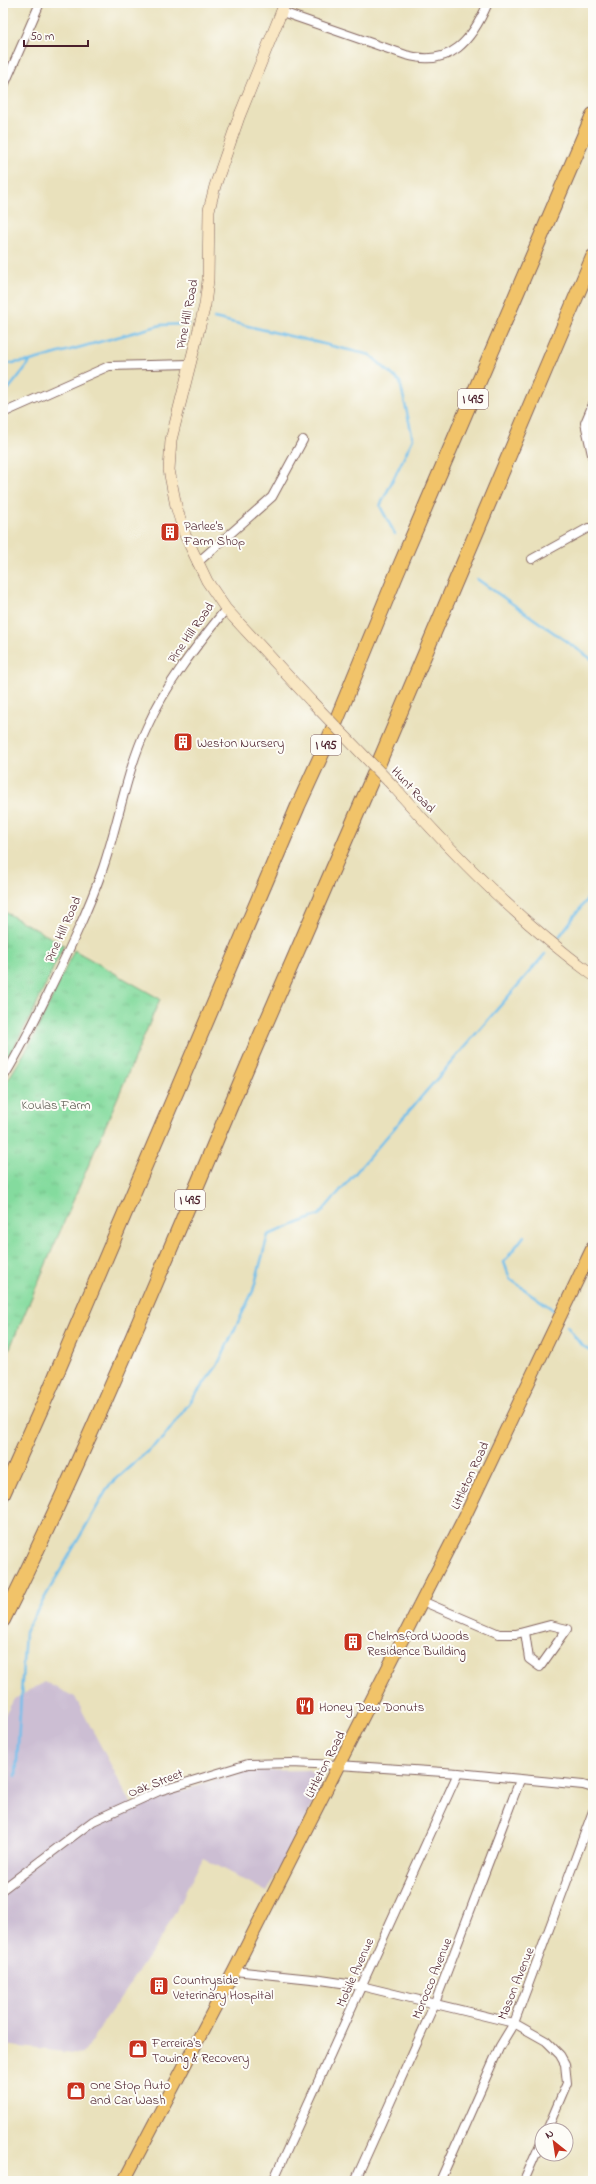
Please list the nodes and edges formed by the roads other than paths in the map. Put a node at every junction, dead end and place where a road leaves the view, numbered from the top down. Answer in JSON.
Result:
{"nodes":[{"id":1,"x":40,"y":3,"type":"edge"},
{"id":2,"x":488,"y":3,"type":"edge"},
{"id":3,"x":283,"y":7,"type":"edge"},
{"id":4,"x":3,"y":88,"type":"edge"},
{"id":5,"x":593,"y":115,"type":"edge"},
{"id":6,"x":593,"y":257,"type":"edge"},
{"id":7,"x":190,"y":364,"type":"junction"},
{"id":8,"x":593,"y":404,"type":"edge"},
{"id":9,"x":3,"y":413,"type":"edge"},
{"id":10,"x":303,"y":440,"type":"dead end"},
{"id":11,"x":593,"y":460,"type":"edge"},
{"id":12,"x":593,"y":529,"type":"edge"},
{"id":13,"x":532,"y":559,"type":"dead end"},
{"id":14,"x":197,"y":563,"type":"junction"},
{"id":15,"x":226,"y":610,"type":"junction"},
{"id":16,"x":593,"y":974,"type":"edge"},
{"id":17,"x":3,"y":1078,"type":"edge"},
{"id":18,"x":593,"y":1247,"type":"edge"},
{"id":19,"x":3,"y":1494,"type":"edge"},
{"id":20,"x":422,"y":1601,"type":"junction"},
{"id":21,"x":3,"y":1620,"type":"edge"},
{"id":22,"x":525,"y":1632,"type":"junction"},
{"id":23,"x":339,"y":1765,"type":"junction"},
{"id":24,"x":458,"y":1773,"type":"junction"},
{"id":25,"x":520,"y":1780,"type":"junction"},
{"id":26,"x":593,"y":1788,"type":"edge"},
{"id":27,"x":593,"y":1811,"type":"edge"},
{"id":28,"x":3,"y":1889,"type":"edge"},
{"id":29,"x":234,"y":1971,"type":"junction"},
{"id":30,"x":361,"y":1986,"type":"junction"},
{"id":31,"x":435,"y":2003,"type":"junction"},
{"id":32,"x":514,"y":2023,"type":"junction"},
{"id":33,"x":550,"y":2122,"type":"edge"},
{"id":34,"x":534,"y":2158,"type":"edge"},
{"id":35,"x":124,"y":2181,"type":"edge"},
{"id":36,"x":273,"y":2181,"type":"edge"},
{"id":37,"x":355,"y":2181,"type":"edge"},
{"id":38,"x":440,"y":2181,"type":"edge"},
{"id":39,"x":524,"y":2181,"type":"edge"}],
"edges":[{"from":1,"to":4,"type":"street"},
{"from":2,"to":3,"type":"street"},
{"from":3,"to":7,"type":"street","name":"Pine Hill Road"},
{"from":5,"to":19,"type":"highway","number":"I 495"},
{"from":6,"to":21,"type":"highway","number":"I 495"},
{"from":7,"to":9,"type":"street"},
{"from":7,"to":14,"type":"street","name":"Pine Hill Road"},
{"from":8,"to":11,"type":"street"},
{"from":10,"to":14,"type":"street"},
{"from":12,"to":13,"type":"street"},
{"from":14,"to":15,"type":"street","name":"Pine Hill Road"},
{"from":15,"to":16,"type":"street","name":"Hunt Road","bridge":true},
{"from":15,"to":17,"type":"street","name":"Pine Hill Road"},
{"from":18,"to":20,"type":"main road","name":"Littleton Road"},
{"from":20,"to":22,"type":"street"},
{"from":20,"to":23,"type":"main road","name":"Littleton Road"},
{"from":22,"to":22,"type":"street"},
{"from":23,"to":24,"type":"street"},
{"from":23,"to":28,"type":"street","name":"Oak Street"},
{"from":23,"to":29,"type":"main road","name":"Littleton Road"},
{"from":24,"to":25,"type":"street"},
{"from":24,"to":30,"type":"street","name":"Mobile Avenue"},
{"from":25,"to":26,"type":"street"},
{"from":25,"to":31,"type":"street","name":"Morocco Avenue"},
{"from":27,"to":32,"type":"street","name":"Mason Avenue"},
{"from":29,"to":30,"type":"street"},
{"from":29,"to":35,"type":"main road","name":"Littleton Road"},
{"from":30,"to":31,"type":"street"},
{"from":30,"to":36,"type":"street","name":"Mobile Avenue"},
{"from":31,"to":32,"type":"street"},
{"from":31,"to":37,"type":"street","name":"Morocco Avenue"},
{"from":32,"to":33,"type":"street"},
{"from":32,"to":38,"type":"street","name":"Mason Avenue"},
{"from":34,"to":39,"type":"street"}]}
